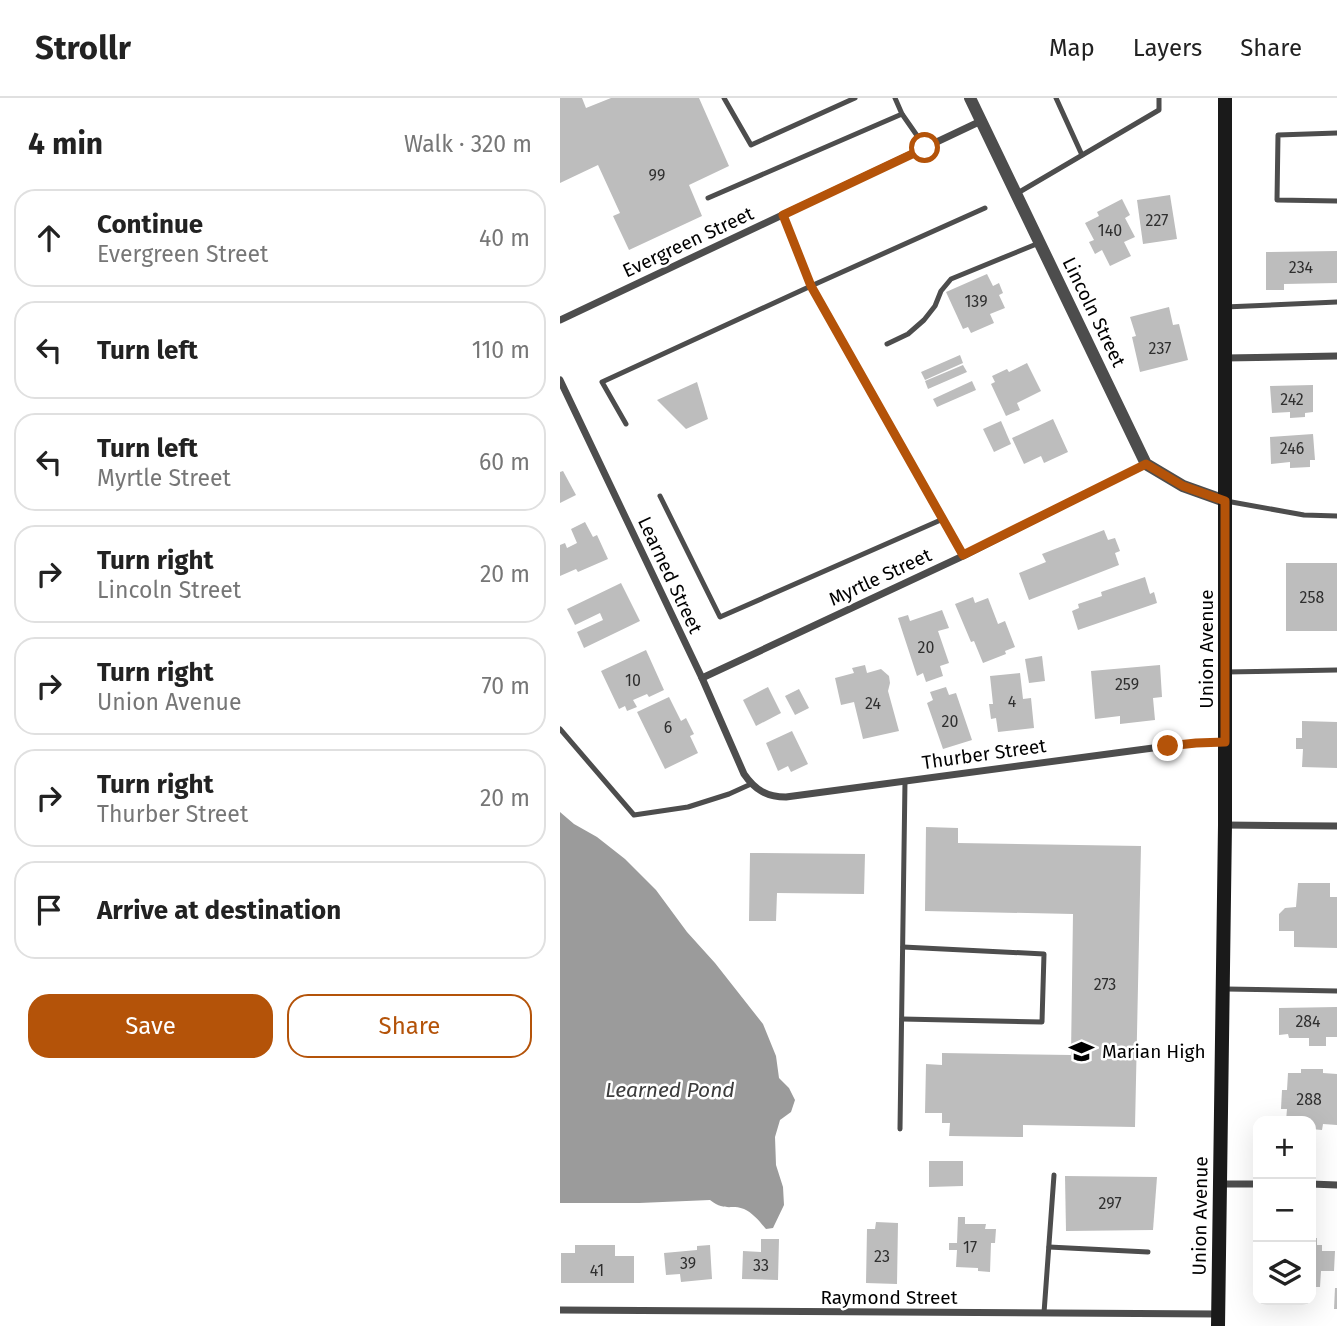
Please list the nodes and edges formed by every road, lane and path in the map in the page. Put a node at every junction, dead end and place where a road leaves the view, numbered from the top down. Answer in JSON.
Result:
{"nodes":[{"id":1,"x":724,"y":98,"type":"edge"},
{"id":2,"x":855,"y":98,"type":"edge"},
{"id":3,"x":895,"y":98,"type":"edge"},
{"id":4,"x":970,"y":98,"type":"edge"},
{"id":5,"x":1056,"y":98,"type":"edge"},
{"id":6,"x":1159,"y":98,"type":"edge"},
{"id":7,"x":1225,"y":98,"type":"edge"},
{"id":8,"x":902,"y":114,"type":"junction"},
{"id":9,"x":981,"y":121,"type":"junction"},
{"id":10,"x":1337,"y":133,"type":"edge"},
{"id":11,"x":925,"y":148,"type":"junction"},
{"id":12,"x":1082,"y":155,"type":"junction"},
{"id":13,"x":1016,"y":194,"type":"junction"},
{"id":14,"x":708,"y":198,"type":"dead end"},
{"id":15,"x":1337,"y":201,"type":"edge"},
{"id":16,"x":985,"y":208,"type":"dead end"},
{"id":17,"x":783,"y":215,"type":"junction"},
{"id":18,"x":1040,"y":243,"type":"junction"},
{"id":19,"x":811,"y":286,"type":"junction"},
{"id":20,"x":1337,"y":302,"type":"edge"},
{"id":21,"x":1225,"y":307,"type":"junction"},
{"id":22,"x":560,"y":320,"type":"edge"},
{"id":23,"x":887,"y":344,"type":"dead end"},
{"id":24,"x":1337,"y":356,"type":"edge"},
{"id":25,"x":1225,"y":358,"type":"junction"},
{"id":26,"x":560,"y":380,"type":"edge"},
{"id":27,"x":626,"y":424,"type":"dead end"},
{"id":28,"x":1146,"y":464,"type":"junction"},
{"id":29,"x":660,"y":496,"type":"dead end"},
{"id":30,"x":1225,"y":501,"type":"junction"},
{"id":31,"x":1337,"y":516,"type":"edge"},
{"id":32,"x":943,"y":519,"type":"junction"},
{"id":33,"x":963,"y":555,"type":"junction"},
{"id":34,"x":1337,"y":670,"type":"edge"},
{"id":35,"x":1225,"y":672,"type":"junction"},
{"id":36,"x":702,"y":678,"type":"junction"},
{"id":37,"x":560,"y":729,"type":"edge"},
{"id":38,"x":1225,"y":742,"type":"junction"},
{"id":39,"x":905,"y":781,"type":"junction"},
{"id":40,"x":751,"y":784,"type":"junction"},
{"id":41,"x":1226,"y":825,"type":"junction"},
{"id":42,"x":1337,"y":826,"type":"edge"},
{"id":43,"x":903,"y":947,"type":"junction"},
{"id":44,"x":1223,"y":989,"type":"junction"},
{"id":45,"x":1337,"y":991,"type":"edge"},
{"id":46,"x":902,"y":1020,"type":"junction"},
{"id":47,"x":900,"y":1129,"type":"dead end"},
{"id":48,"x":1054,"y":1175,"type":"dead end"},
{"id":49,"x":1219,"y":1184,"type":"junction"},
{"id":50,"x":1253,"y":1184,"type":"edge"},
{"id":51,"x":1316,"y":1184,"type":"edge"},
{"id":52,"x":1337,"y":1185,"type":"edge"},
{"id":53,"x":1049,"y":1247,"type":"junction"},
{"id":54,"x":1148,"y":1252,"type":"dead end"},
{"id":55,"x":560,"y":1310,"type":"edge"},
{"id":56,"x":1044,"y":1313,"type":"junction"},
{"id":57,"x":1218,"y":1320,"type":"edge"}],
"edges":[{"from":1,"to":2,"type":"lane"},
{"from":3,"to":8,"type":"lane"},
{"from":4,"to":9,"type":"street","name":"Lincoln Street"},
{"from":5,"to":12,"type":"lane"},
{"from":6,"to":12,"type":"lane"},
{"from":7,"to":21,"type":"main road","name":"Union Avenue"},
{"from":8,"to":11,"type":"lane"},
{"from":8,"to":14,"type":"lane"},
{"from":9,"to":11,"type":"street","name":"Evergreen Street"},
{"from":9,"to":13,"type":"street","name":"Lincoln Street"},
{"from":10,"to":15,"type":"lane"},
{"from":11,"to":17,"type":"street","name":"Evergreen Street"},
{"from":12,"to":13,"type":"lane"},
{"from":13,"to":18,"type":"street","name":"Lincoln Street"},
{"from":16,"to":19,"type":"lane"},
{"from":17,"to":19,"type":"lane"},
{"from":17,"to":22,"type":"street","name":"Evergreen Street"},
{"from":18,"to":23,"type":"lane"},
{"from":18,"to":28,"type":"street","name":"Lincoln Street"},
{"from":19,"to":27,"type":"lane"},
{"from":19,"to":32,"type":"lane"},
{"from":20,"to":21,"type":"lane"},
{"from":21,"to":25,"type":"main road","name":"Union Avenue"},
{"from":24,"to":25,"type":"street"},
{"from":25,"to":30,"type":"main road","name":"Union Avenue"},
{"from":26,"to":36,"type":"street","name":"Learned Street"},
{"from":28,"to":30,"type":"street"},
{"from":28,"to":33,"type":"street","name":"Myrtle Street"},
{"from":29,"to":32,"type":"lane"},
{"from":30,"to":31,"type":"lane"},
{"from":30,"to":35,"type":"main road","name":"Union Avenue"},
{"from":32,"to":33,"type":"lane"},
{"from":33,"to":36,"type":"street","name":"Myrtle Street"},
{"from":34,"to":35,"type":"lane"},
{"from":35,"to":38,"type":"main road","name":"Union Avenue"},
{"from":36,"to":40,"type":"street","name":"Learned Street"},
{"from":37,"to":40,"type":"lane"},
{"from":38,"to":39,"type":"street","name":"Thurber Street"},
{"from":38,"to":41,"type":"main road","name":"Union Avenue"},
{"from":39,"to":40,"type":"street","name":"Thurber Street"},
{"from":39,"to":43,"type":"lane"},
{"from":41,"to":42,"type":"street"},
{"from":41,"to":44,"type":"main road","name":"Union Avenue"},
{"from":43,"to":46,"type":"lane"},
{"from":43,"to":46,"type":"lane"},
{"from":44,"to":45,"type":"lane"},
{"from":44,"to":49,"type":"main road","name":"Union Avenue"},
{"from":46,"to":47,"type":"lane"},
{"from":48,"to":53,"type":"lane"},
{"from":49,"to":50,"type":"street"},
{"from":49,"to":57,"type":"main road","name":"Union Avenue"},
{"from":51,"to":52,"type":"street"},
{"from":53,"to":54,"type":"lane"},
{"from":53,"to":56,"type":"lane"},
{"from":55,"to":56,"type":"street","name":"Raymond Street"},
{"from":56,"to":57,"type":"street","name":"Raymond Street"}]}
